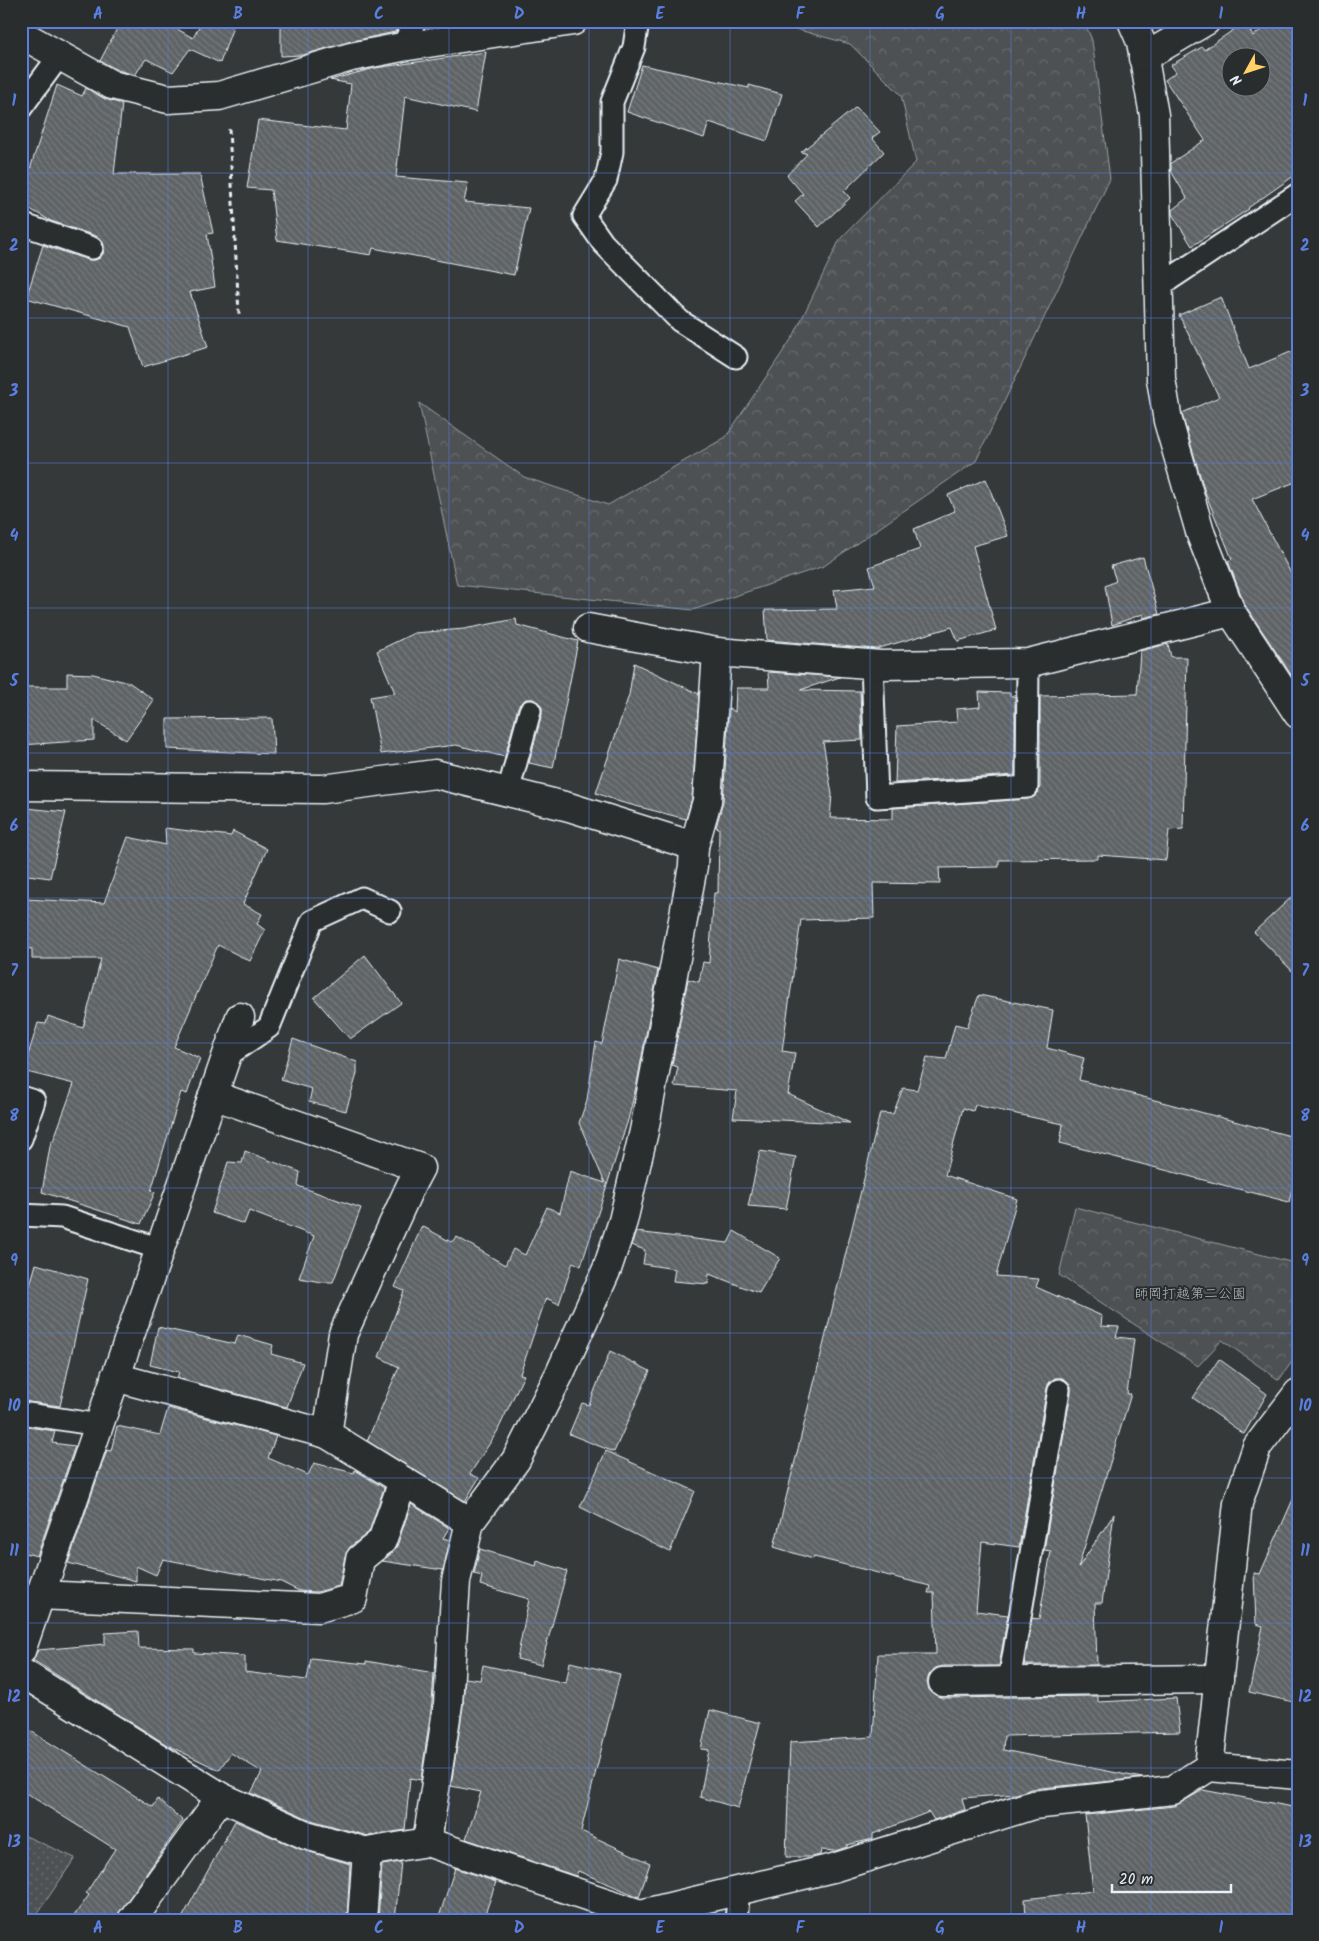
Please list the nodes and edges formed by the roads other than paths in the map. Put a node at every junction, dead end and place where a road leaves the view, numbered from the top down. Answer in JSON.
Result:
{"nodes":[{"id":1,"x":415,"y":21,"type":"edge"},
{"id":2,"x":573,"y":21,"type":"edge"},
{"id":3,"x":638,"y":21,"type":"edge"},
{"id":4,"x":1132,"y":21,"type":"edge"},
{"id":5,"x":1206,"y":21,"type":"edge"},
{"id":6,"x":21,"y":34,"type":"edge"},
{"id":7,"x":402,"y":47,"type":"junction"},
{"id":8,"x":60,"y":56,"type":"junction"},
{"id":9,"x":1143,"y":58,"type":"junction"},
{"id":10,"x":21,"y":108,"type":"edge"},
{"id":11,"x":1298,"y":194,"type":"edge"},
{"id":12,"x":21,"y":224,"type":"edge"},
{"id":13,"x":92,"y":248,"type":"dead end"},
{"id":14,"x":1158,"y":287,"type":"junction"},
{"id":15,"x":736,"y":357,"type":"dead end"},
{"id":16,"x":1231,"y":612,"type":"junction"},
{"id":17,"x":588,"y":628,"type":"dead end"},
{"id":18,"x":717,"y":652,"type":"junction"},
{"id":19,"x":1028,"y":663,"type":"junction"},
{"id":20,"x":872,"y":664,"type":"junction"},
{"id":21,"x":530,"y":711,"type":"dead end"},
{"id":22,"x":1298,"y":714,"type":"edge"},
{"id":23,"x":21,"y":786,"type":"edge"},
{"id":24,"x":508,"y":792,"type":"junction"},
{"id":25,"x":694,"y":846,"type":"junction"},
{"id":26,"x":390,"y":911,"type":"dead end"},
{"id":27,"x":240,"y":1017,"type":"dead end"},
{"id":28,"x":227,"y":1056,"type":"junction"},
{"id":29,"x":213,"y":1095,"type":"junction"},
{"id":30,"x":21,"y":1097,"type":"edge"},
{"id":31,"x":21,"y":1139,"type":"edge"},
{"id":32,"x":21,"y":1215,"type":"edge"},
{"id":33,"x":160,"y":1249,"type":"junction"},
{"id":34,"x":115,"y":1377,"type":"junction"},
{"id":35,"x":1059,"y":1390,"type":"dead end"},
{"id":36,"x":1298,"y":1393,"type":"edge"},
{"id":37,"x":21,"y":1413,"type":"edge"},
{"id":38,"x":99,"y":1425,"type":"junction"},
{"id":39,"x":327,"y":1434,"type":"junction"},
{"id":40,"x":403,"y":1481,"type":"junction"},
{"id":41,"x":470,"y":1522,"type":"junction"},
{"id":42,"x":39,"y":1595,"type":"junction"},
{"id":43,"x":21,"y":1651,"type":"edge"},
{"id":44,"x":21,"y":1672,"type":"edge"},
{"id":45,"x":1219,"y":1679,"type":"junction"},
{"id":46,"x":1009,"y":1681,"type":"junction"},
{"id":47,"x":943,"y":1682,"type":"dead end"},
{"id":48,"x":1209,"y":1767,"type":"junction"},
{"id":49,"x":1298,"y":1775,"type":"edge"},
{"id":50,"x":220,"y":1797,"type":"junction"},
{"id":51,"x":427,"y":1842,"type":"junction"},
{"id":52,"x":367,"y":1852,"type":"junction"},
{"id":53,"x":739,"y":1890,"type":"junction"},
{"id":54,"x":132,"y":1920,"type":"edge"},
{"id":55,"x":362,"y":1920,"type":"edge"},
{"id":56,"x":736,"y":1920,"type":"edge"}],
"edges":[{"from":1,"to":7,"type":"lane"},
{"from":2,"to":7,"type":"street"},
{"from":3,"to":15,"type":"lane"},
{"from":4,"to":9,"type":"street"},
{"from":5,"to":9,"type":"street"},
{"from":6,"to":8,"type":"street"},
{"from":7,"to":8,"type":"street"},
{"from":8,"to":10,"type":"lane"},
{"from":9,"to":14,"type":"street"},
{"from":11,"to":14,"type":"lane"},
{"from":12,"to":13,"type":"lane"},
{"from":14,"to":16,"type":"street"},
{"from":16,"to":19,"type":"street"},
{"from":16,"to":22,"type":"street"},
{"from":17,"to":18,"type":"street"},
{"from":18,"to":20,"type":"street"},
{"from":18,"to":25,"type":"street"},
{"from":19,"to":20,"type":"street"},
{"from":19,"to":20,"type":"lane"},
{"from":21,"to":24,"type":"lane"},
{"from":23,"to":24,"type":"street"},
{"from":24,"to":25,"type":"street"},
{"from":25,"to":41,"type":"street"},
{"from":26,"to":28,"type":"lane"},
{"from":27,"to":28,"type":"street"},
{"from":28,"to":29,"type":"street"},
{"from":29,"to":33,"type":"street"},
{"from":29,"to":39,"type":"street"},
{"from":30,"to":31,"type":"lane"},
{"from":32,"to":33,"type":"lane"},
{"from":33,"to":34,"type":"street"},
{"from":34,"to":38,"type":"street"},
{"from":34,"to":39,"type":"street"},
{"from":35,"to":46,"type":"lane"},
{"from":36,"to":45,"type":"street"},
{"from":37,"to":38,"type":"lane"},
{"from":38,"to":42,"type":"street"},
{"from":39,"to":40,"type":"street"},
{"from":40,"to":41,"type":"street"},
{"from":40,"to":42,"type":"street"},
{"from":41,"to":51,"type":"street"},
{"from":42,"to":43,"type":"street"},
{"from":44,"to":50,"type":"street"},
{"from":45,"to":46,"type":"street"},
{"from":45,"to":48,"type":"street"},
{"from":46,"to":47,"type":"street"},
{"from":48,"to":49,"type":"street"},
{"from":48,"to":53,"type":"street"},
{"from":50,"to":52,"type":"street"},
{"from":50,"to":54,"type":"street"},
{"from":51,"to":52,"type":"street"},
{"from":51,"to":53,"type":"street"},
{"from":52,"to":55,"type":"street"},
{"from":53,"to":56,"type":"lane"}]}
